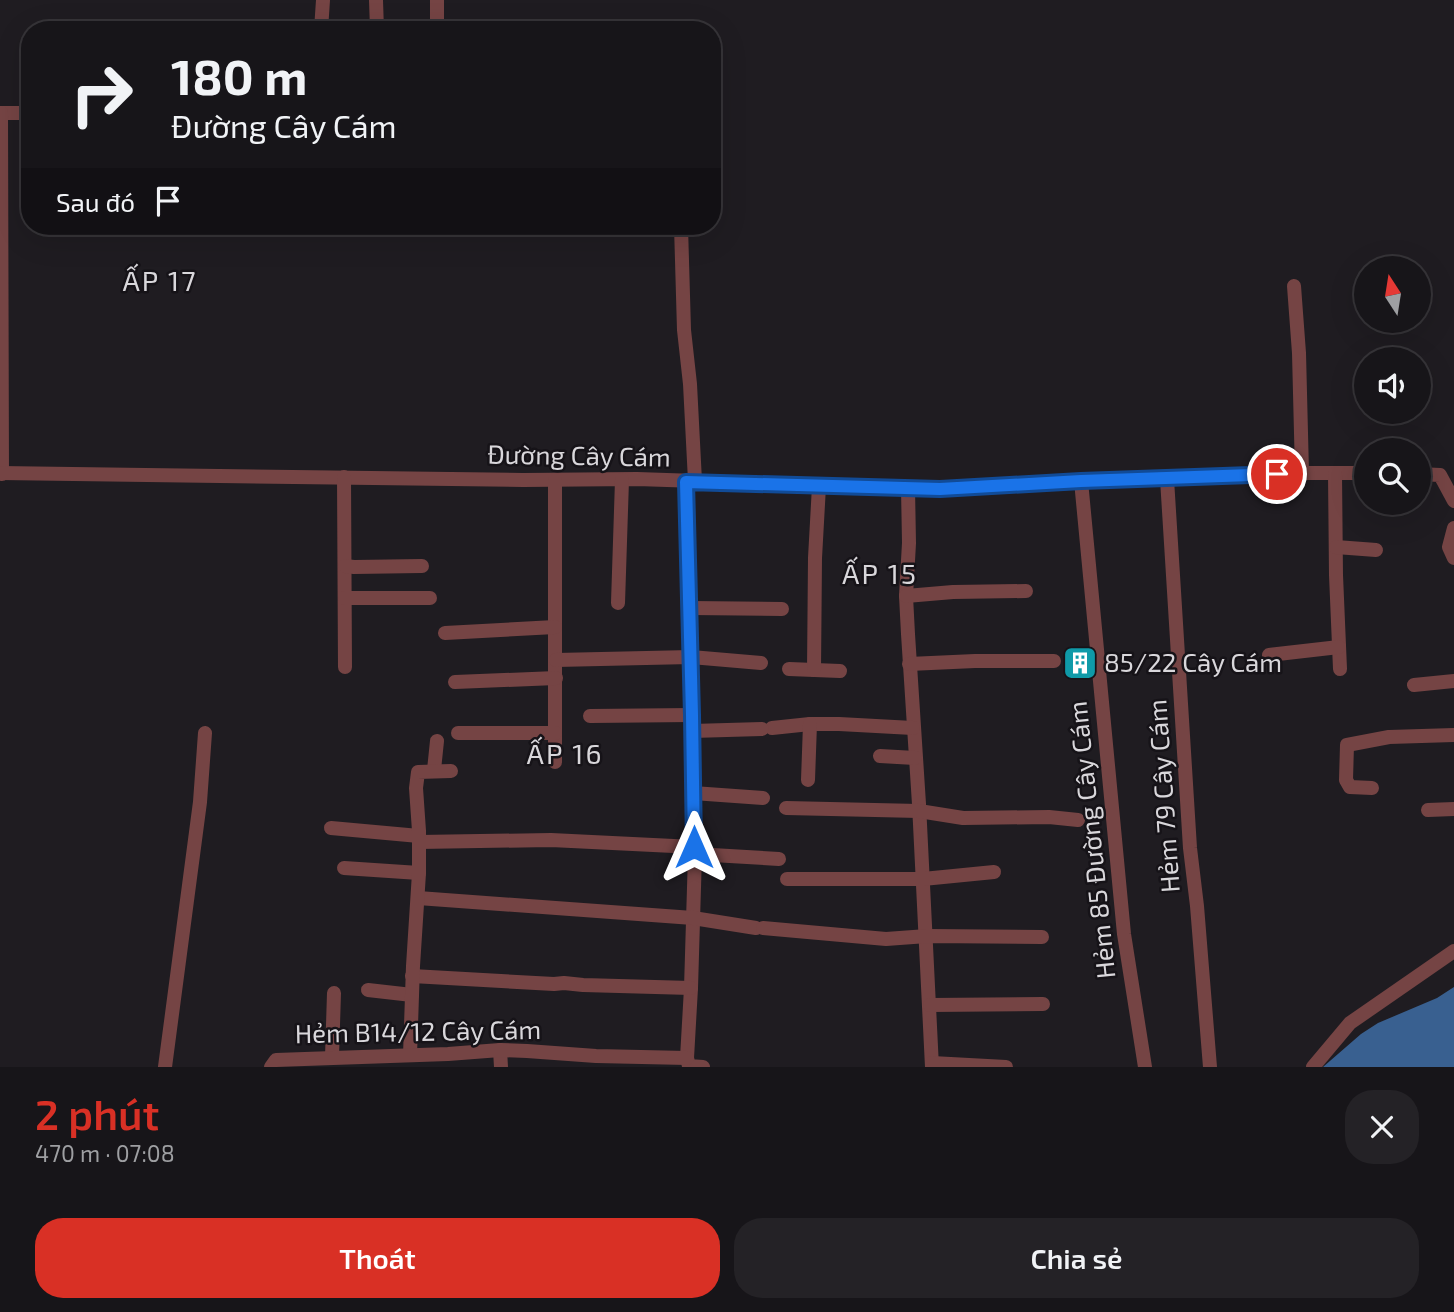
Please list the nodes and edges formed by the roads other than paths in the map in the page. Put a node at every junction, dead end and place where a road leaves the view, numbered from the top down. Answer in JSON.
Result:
{"nodes":[{"id":1,"x":323,"y":0,"type":"edge"},
{"id":2,"x":376,"y":0,"type":"edge"},
{"id":3,"x":437,"y":0,"type":"edge"},
{"id":4,"x":322,"y":21,"type":"edge"},
{"id":5,"x":377,"y":21,"type":"edge"},
{"id":6,"x":437,"y":21,"type":"edge"},
{"id":7,"x":1,"y":113,"type":"edge"},
{"id":8,"x":21,"y":113,"type":"edge"},
{"id":9,"x":681,"y":235,"type":"edge"},
{"id":10,"x":1294,"y":286,"type":"dead end"},
{"id":11,"x":1302,"y":473,"type":"junction"},
{"id":12,"x":1354,"y":473,"type":"edge"},
{"id":13,"x":1,"y":474,"type":"edge"},
{"id":14,"x":1335,"y":474,"type":"junction"},
{"id":15,"x":1447,"y":474,"type":"edge"},
{"id":16,"x":344,"y":477,"type":"junction"},
{"id":17,"x":1167,"y":479,"type":"junction"},
{"id":18,"x":555,"y":480,"type":"junction"},
{"id":19,"x":622,"y":481,"type":"junction"},
{"id":20,"x":1081,"y":481,"type":"junction"},
{"id":21,"x":691,"y":482,"type":"junction"},
{"id":22,"x":819,"y":486,"type":"junction"},
{"id":23,"x":908,"y":488,"type":"junction"},
{"id":24,"x":1454,"y":500,"type":"edge"},
{"id":25,"x":1454,"y":528,"type":"edge"},
{"id":26,"x":1336,"y":547,"type":"junction"},
{"id":27,"x":1376,"y":550,"type":"dead end"},
{"id":28,"x":1454,"y":558,"type":"edge"},
{"id":29,"x":345,"y":566,"type":"junction"},
{"id":30,"x":422,"y":566,"type":"dead end"},
{"id":31,"x":1026,"y":591,"type":"dead end"},
{"id":32,"x":906,"y":596,"type":"junction"},
{"id":33,"x":345,"y":598,"type":"junction"},
{"id":34,"x":430,"y":598,"type":"dead end"},
{"id":35,"x":618,"y":603,"type":"dead end"},
{"id":36,"x":690,"y":608,"type":"junction"},
{"id":37,"x":782,"y":609,"type":"dead end"},
{"id":38,"x":555,"y":627,"type":"junction"},
{"id":39,"x":445,"y":633,"type":"dead end"},
{"id":40,"x":1339,"y":647,"type":"junction"},
{"id":41,"x":1269,"y":655,"type":"dead end"},
{"id":42,"x":691,"y":657,"type":"junction"},
{"id":43,"x":556,"y":660,"type":"junction"},
{"id":44,"x":1054,"y":661,"type":"dead end"},
{"id":45,"x":761,"y":663,"type":"dead end"},
{"id":46,"x":909,"y":664,"type":"junction"},
{"id":47,"x":345,"y":667,"type":"dead end"},
{"id":48,"x":1340,"y":668,"type":"dead end"},
{"id":49,"x":789,"y":670,"type":"dead end"},
{"id":50,"x":814,"y":670,"type":"junction"},
{"id":51,"x":840,"y":671,"type":"dead end"},
{"id":52,"x":556,"y":678,"type":"junction"},
{"id":53,"x":1454,"y":681,"type":"edge"},
{"id":54,"x":455,"y":682,"type":"dead end"},
{"id":55,"x":1414,"y":685,"type":"dead end"},
{"id":56,"x":692,"y":715,"type":"junction"},
{"id":57,"x":590,"y":716,"type":"dead end"},
{"id":58,"x":810,"y":724,"type":"junction"},
{"id":59,"x":913,"y":728,"type":"junction"},
{"id":60,"x":692,"y":731,"type":"junction"},
{"id":61,"x":205,"y":733,"type":"dead end"},
{"id":62,"x":458,"y":733,"type":"dead end"},
{"id":63,"x":555,"y":733,"type":"junction"},
{"id":64,"x":1454,"y":735,"type":"edge"},
{"id":65,"x":438,"y":741,"type":"dead end"},
{"id":66,"x":880,"y":756,"type":"dead end"},
{"id":67,"x":915,"y":758,"type":"junction"},
{"id":68,"x":555,"y":762,"type":"dead end"},
{"id":69,"x":434,"y":770,"type":"junction"},
{"id":70,"x":452,"y":771,"type":"dead end"},
{"id":71,"x":808,"y":780,"type":"dead end"},
{"id":72,"x":1372,"y":788,"type":"dead end"},
{"id":73,"x":693,"y":793,"type":"junction"},
{"id":74,"x":763,"y":799,"type":"dead end"},
{"id":75,"x":786,"y":808,"type":"dead end"},
{"id":76,"x":1454,"y":809,"type":"edge"},
{"id":77,"x":1428,"y":810,"type":"dead end"},
{"id":78,"x":919,"y":811,"type":"junction"},
{"id":79,"x":1078,"y":820,"type":"dead end"},
{"id":80,"x":331,"y":828,"type":"dead end"},
{"id":81,"x":419,"y":839,"type":"junction"},
{"id":82,"x":694,"y":851,"type":"junction"},
{"id":83,"x":779,"y":859,"type":"dead end"},
{"id":84,"x":344,"y":868,"type":"dead end"},
{"id":85,"x":995,"y":872,"type":"dead end"},
{"id":86,"x":419,"y":873,"type":"junction"},
{"id":87,"x":787,"y":879,"type":"dead end"},
{"id":88,"x":923,"y":879,"type":"junction"},
{"id":89,"x":418,"y":898,"type":"junction"},
{"id":90,"x":693,"y":918,"type":"junction"},
{"id":91,"x":927,"y":936,"type":"junction"},
{"id":92,"x":1042,"y":937,"type":"dead end"},
{"id":93,"x":1454,"y":951,"type":"edge"},
{"id":94,"x":412,"y":976,"type":"junction"},
{"id":95,"x":691,"y":988,"type":"junction"},
{"id":96,"x":368,"y":990,"type":"dead end"},
{"id":97,"x":334,"y":993,"type":"dead end"},
{"id":98,"x":412,"y":995,"type":"junction"},
{"id":99,"x":1043,"y":1003,"type":"dead end"},
{"id":100,"x":930,"y":1004,"type":"junction"},
{"id":101,"x":500,"y":1050,"type":"junction"},
{"id":102,"x":410,"y":1055,"type":"junction"},
{"id":103,"x":332,"y":1057,"type":"junction"},
{"id":104,"x":687,"y":1058,"type":"junction"},
{"id":105,"x":274,"y":1063,"type":"edge"},
{"id":106,"x":932,"y":1065,"type":"edge"},
{"id":107,"x":165,"y":1067,"type":"edge"},
{"id":108,"x":501,"y":1067,"type":"edge"},
{"id":109,"x":703,"y":1067,"type":"edge"},
{"id":110,"x":1006,"y":1067,"type":"edge"},
{"id":111,"x":1145,"y":1067,"type":"edge"},
{"id":112,"x":1210,"y":1067,"type":"edge"},
{"id":113,"x":1313,"y":1067,"type":"edge"}],
"edges":[{"from":1,"to":4,"type":"street"},
{"from":2,"to":5,"type":"street"},
{"from":3,"to":6,"type":"street"},
{"from":7,"to":8,"type":"street"},
{"from":7,"to":13,"type":"street"},
{"from":9,"to":21,"type":"street"},
{"from":10,"to":11,"type":"street"},
{"from":11,"to":14,"type":"street","name":"Đường Cây Cám"},
{"from":11,"to":17,"type":"street","name":"Đường Cây Cám"},
{"from":12,"to":14,"type":"street","name":"Đường Cây Cám"},
{"from":13,"to":16,"type":"street","name":"Đường Cây Cám"},
{"from":14,"to":26,"type":"street"},
{"from":15,"to":24,"type":"street"},
{"from":16,"to":18,"type":"street","name":"Đường Cây Cám"},
{"from":16,"to":29,"type":"street"},
{"from":17,"to":20,"type":"street","name":"Đường Cây Cám"},
{"from":17,"to":112,"type":"street","name":"Hẻm 79 Cây Cám"},
{"from":18,"to":19,"type":"street","name":"Đường Cây Cám"},
{"from":18,"to":38,"type":"street"},
{"from":19,"to":21,"type":"street","name":"Đường Cây Cám"},
{"from":19,"to":35,"type":"street"},
{"from":20,"to":23,"type":"street","name":"Đường Cây Cám"},
{"from":20,"to":111,"type":"street","name":"Hẻm 85 Đường Cây Cám"},
{"from":21,"to":22,"type":"street","name":"Đường Cây Cám"},
{"from":21,"to":36,"type":"street"},
{"from":22,"to":23,"type":"street","name":"Đường Cây Cám"},
{"from":22,"to":50,"type":"street"},
{"from":23,"to":32,"type":"street"},
{"from":25,"to":28,"type":"street"},
{"from":26,"to":27,"type":"street"},
{"from":26,"to":40,"type":"street"},
{"from":29,"to":30,"type":"street"},
{"from":29,"to":33,"type":"street"},
{"from":31,"to":32,"type":"street"},
{"from":32,"to":46,"type":"street"},
{"from":33,"to":34,"type":"street"},
{"from":33,"to":47,"type":"street"},
{"from":36,"to":37,"type":"street"},
{"from":36,"to":42,"type":"street"},
{"from":38,"to":39,"type":"street"},
{"from":38,"to":43,"type":"street"},
{"from":40,"to":41,"type":"street"},
{"from":40,"to":48,"type":"street"},
{"from":42,"to":43,"type":"street"},
{"from":42,"to":45,"type":"street"},
{"from":42,"to":56,"type":"street"},
{"from":43,"to":52,"type":"street"},
{"from":44,"to":46,"type":"street"},
{"from":46,"to":59,"type":"street"},
{"from":49,"to":50,"type":"street"},
{"from":50,"to":51,"type":"street"},
{"from":52,"to":54,"type":"street"},
{"from":52,"to":63,"type":"street"},
{"from":53,"to":55,"type":"street"},
{"from":56,"to":57,"type":"street"},
{"from":56,"to":60,"type":"street"},
{"from":58,"to":59,"type":"street"},
{"from":58,"to":60,"type":"street"},
{"from":58,"to":71,"type":"street"},
{"from":59,"to":67,"type":"street"},
{"from":60,"to":73,"type":"street"},
{"from":61,"to":107,"type":"street"},
{"from":62,"to":63,"type":"street"},
{"from":63,"to":68,"type":"street"},
{"from":64,"to":72,"type":"street"},
{"from":65,"to":69,"type":"street"},
{"from":66,"to":67,"type":"street"},
{"from":67,"to":78,"type":"street"},
{"from":69,"to":70,"type":"street"},
{"from":69,"to":81,"type":"street"},
{"from":73,"to":74,"type":"street"},
{"from":73,"to":82,"type":"street"},
{"from":75,"to":78,"type":"street"},
{"from":76,"to":77,"type":"street"},
{"from":78,"to":79,"type":"street"},
{"from":78,"to":88,"type":"street"},
{"from":80,"to":81,"type":"street"},
{"from":81,"to":82,"type":"street"},
{"from":81,"to":86,"type":"street"},
{"from":82,"to":83,"type":"street"},
{"from":82,"to":90,"type":"street"},
{"from":84,"to":86,"type":"street"},
{"from":85,"to":88,"type":"street"},
{"from":86,"to":89,"type":"street"},
{"from":87,"to":88,"type":"street"},
{"from":88,"to":91,"type":"street"},
{"from":89,"to":90,"type":"street"},
{"from":89,"to":94,"type":"street"},
{"from":90,"to":91,"type":"street"},
{"from":90,"to":95,"type":"street"},
{"from":91,"to":92,"type":"street"},
{"from":91,"to":100,"type":"street"},
{"from":93,"to":113,"type":"street"},
{"from":94,"to":95,"type":"street"},
{"from":94,"to":98,"type":"street"},
{"from":95,"to":104,"type":"street"},
{"from":96,"to":98,"type":"street"},
{"from":97,"to":103,"type":"street"},
{"from":98,"to":102,"type":"street"},
{"from":99,"to":100,"type":"street"},
{"from":100,"to":106,"type":"street"},
{"from":101,"to":102,"type":"street","name":"Hẻm B14/12 Cây Cám"},
{"from":101,"to":104,"type":"street","name":"Hẻm B14/12 Cây Cám"},
{"from":101,"to":108,"type":"street"},
{"from":102,"to":103,"type":"street","name":"Hẻm B14/12 Cây Cám"},
{"from":103,"to":105,"type":"street","name":"Hẻm B14/12 Cây Cám"},
{"from":104,"to":109,"type":"street"},
{"from":106,"to":110,"type":"street"}]}
